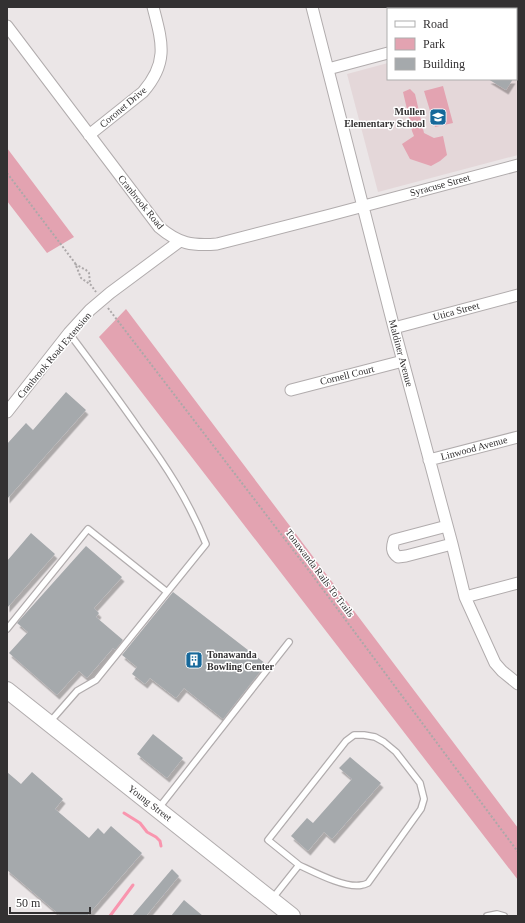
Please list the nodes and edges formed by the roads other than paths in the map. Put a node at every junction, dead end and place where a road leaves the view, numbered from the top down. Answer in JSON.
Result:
{"nodes":[{"id":1,"x":153,"y":7,"type":"edge"},
{"id":2,"x":312,"y":7,"type":"edge"},
{"id":3,"x":7,"y":26,"type":"edge"},
{"id":4,"x":387,"y":53,"type":"edge"},
{"id":5,"x":328,"y":69,"type":"junction"},
{"id":6,"x":89,"y":135,"type":"junction"},
{"id":7,"x":518,"y":165,"type":"edge"},
{"id":8,"x":363,"y":206,"type":"junction"},
{"id":9,"x":180,"y":241,"type":"junction"},
{"id":10,"x":518,"y":295,"type":"edge"},
{"id":11,"x":394,"y":328,"type":"junction"},
{"id":12,"x":69,"y":333,"type":"junction"},
{"id":13,"x":403,"y":361,"type":"junction"},
{"id":14,"x":291,"y":390,"type":"dead end"},
{"id":15,"x":7,"y":412,"type":"edge"},
{"id":16,"x":518,"y":437,"type":"edge"},
{"id":17,"x":429,"y":460,"type":"junction"},
{"id":18,"x":447,"y":526,"type":"junction"},
{"id":19,"x":452,"y":544,"type":"junction"},
{"id":20,"x":518,"y":583,"type":"edge"},
{"id":21,"x":167,"y":592,"type":"junction"},
{"id":22,"x":465,"y":597,"type":"junction"},
{"id":23,"x":7,"y":630,"type":"edge"},
{"id":24,"x":289,"y":642,"type":"dead end"},
{"id":25,"x":518,"y":684,"type":"edge"},
{"id":26,"x":7,"y":690,"type":"edge"},
{"id":27,"x":49,"y":723,"type":"junction"},
{"id":28,"x":158,"y":809,"type":"junction"},
{"id":29,"x":299,"y":865,"type":"junction"},
{"id":30,"x":272,"y":900,"type":"junction"},
{"id":31,"x":292,"y":916,"type":"edge"},
{"id":32,"x":487,"y":916,"type":"edge"},
{"id":33,"x":504,"y":916,"type":"edge"}],
"edges":[{"from":1,"to":6,"type":"street","name":"Coronet Drive"},
{"from":2,"to":5,"type":"street","name":"Maldiner Avenue"},
{"from":3,"to":6,"type":"street","name":"Cranbrook Road"},
{"from":4,"to":5,"type":"street"},
{"from":5,"to":8,"type":"street","name":"Maldiner Avenue"},
{"from":6,"to":9,"type":"street","name":"Cranbrook Road"},
{"from":7,"to":8,"type":"street","name":"Syracuse Street"},
{"from":8,"to":9,"type":"street","name":"Cranbrook Road"},
{"from":8,"to":11,"type":"street","name":"Maldiner Avenue"},
{"from":9,"to":12,"type":"street","name":"Cranbrook Road Extension"},
{"from":10,"to":11,"type":"street","name":"Utica Street"},
{"from":11,"to":13,"type":"street","name":"Maldiner Avenue"},
{"from":12,"to":15,"type":"street","name":"Cranbrook Road Extension"},
{"from":12,"to":21,"type":"lane"},
{"from":13,"to":14,"type":"street","name":"Cornell Court"},
{"from":13,"to":17,"type":"street","name":"Maldiner Avenue"},
{"from":16,"to":17,"type":"street","name":"Linwood Avenue"},
{"from":17,"to":18,"type":"street","name":"Maldiner Avenue"},
{"from":18,"to":19,"type":"street","name":"Maldiner Avenue"},
{"from":18,"to":19,"type":"street"},
{"from":19,"to":22,"type":"street","name":"Maldiner Avenue"},
{"from":20,"to":22,"type":"street"},
{"from":21,"to":23,"type":"lane"},
{"from":21,"to":27,"type":"lane"},
{"from":22,"to":25,"type":"street","name":"Maldiner Avenue"},
{"from":24,"to":28,"type":"lane"},
{"from":26,"to":27,"type":"street","name":"Young Street"},
{"from":27,"to":28,"type":"street","name":"Young Street"},
{"from":28,"to":30,"type":"street","name":"Young Street"},
{"from":29,"to":29,"type":"lane"},
{"from":29,"to":30,"type":"lane"},
{"from":30,"to":31,"type":"street","name":"Young Street"},
{"from":32,"to":33,"type":"lane"}]}
